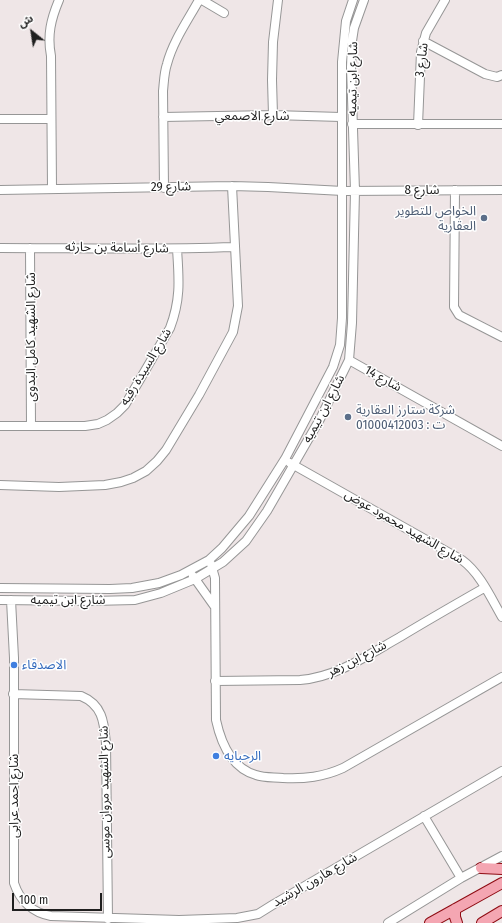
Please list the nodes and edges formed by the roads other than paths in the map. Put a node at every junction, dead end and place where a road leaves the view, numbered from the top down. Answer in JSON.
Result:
{"nodes":[{"id":1,"x":59,"y":0,"type":"edge"},
{"id":2,"x":199,"y":0,"type":"edge"},
{"id":3,"x":202,"y":0,"type":"edge"},
{"id":4,"x":278,"y":0,"type":"edge"},
{"id":5,"x":353,"y":0,"type":"edge"},
{"id":6,"x":364,"y":0,"type":"edge"},
{"id":7,"x":445,"y":0,"type":"edge"},
{"id":8,"x":224,"y":13,"type":"dead end"},
{"id":9,"x":423,"y":41,"type":"junction"},
{"id":10,"x":502,"y":75,"type":"edge"},
{"id":11,"x":273,"y":116,"type":"junction"},
{"id":12,"x":163,"y":117,"type":"junction"},
{"id":13,"x":341,"y":117,"type":"junction"},
{"id":14,"x":0,"y":119,"type":"edge"},
{"id":15,"x":50,"y":119,"type":"junction"},
{"id":16,"x":352,"y":124,"type":"junction"},
{"id":17,"x":502,"y":124,"type":"edge"},
{"id":18,"x":418,"y":125,"type":"junction"},
{"id":19,"x":232,"y":186,"type":"junction"},
{"id":20,"x":164,"y":188,"type":"junction"},
{"id":21,"x":52,"y":189,"type":"junction"},
{"id":22,"x":0,"y":190,"type":"edge"},
{"id":23,"x":343,"y":190,"type":"junction"},
{"id":24,"x":455,"y":190,"type":"junction"},
{"id":25,"x":502,"y":190,"type":"edge"},
{"id":26,"x":355,"y":191,"type":"junction"},
{"id":27,"x":234,"y":247,"type":"junction"},
{"id":28,"x":0,"y":248,"type":"edge"},
{"id":29,"x":30,"y":248,"type":"junction"},
{"id":30,"x":177,"y":249,"type":"junction"},
{"id":31,"x":502,"y":337,"type":"edge"},
{"id":32,"x":338,"y":352,"type":"junction"},
{"id":33,"x":349,"y":357,"type":"junction"},
{"id":34,"x":333,"y":367,"type":"junction"},
{"id":35,"x":344,"y":371,"type":"junction"},
{"id":36,"x":0,"y":426,"type":"edge"},
{"id":37,"x":31,"y":426,"type":"junction"},
{"id":38,"x":502,"y":446,"type":"edge"},
{"id":39,"x":285,"y":459,"type":"junction"},
{"id":40,"x":294,"y":465,"type":"junction"},
{"id":41,"x":0,"y":485,"type":"edge"},
{"id":42,"x":209,"y":560,"type":"junction"},
{"id":43,"x":213,"y":569,"type":"junction"},
{"id":44,"x":191,"y":571,"type":"junction"},
{"id":45,"x":195,"y":579,"type":"junction"},
{"id":46,"x":0,"y":588,"type":"edge"},
{"id":47,"x":484,"y":588,"type":"junction"},
{"id":48,"x":0,"y":600,"type":"edge"},
{"id":49,"x":11,"y":600,"type":"junction"},
{"id":50,"x":215,"y":608,"type":"junction"},
{"id":51,"x":502,"y":617,"type":"edge"},
{"id":52,"x":502,"y":676,"type":"edge"},
{"id":53,"x":215,"y":681,"type":"junction"},
{"id":54,"x":14,"y":694,"type":"junction"},
{"id":55,"x":502,"y":771,"type":"edge"},
{"id":56,"x":424,"y":816,"type":"junction"},
{"id":57,"x":502,"y":856,"type":"edge"},
{"id":58,"x":481,"y":868,"type":"junction"},
{"id":59,"x":502,"y":869,"type":"edge"},
{"id":60,"x":461,"y":878,"type":"junction"},
{"id":61,"x":502,"y":883,"type":"edge"},
{"id":62,"x":455,"y":909,"type":"junction"},
{"id":63,"x":502,"y":911,"type":"edge"},
{"id":64,"x":108,"y":919,"type":"junction"},
{"id":65,"x":179,"y":921,"type":"edge"},
{"id":66,"x":436,"y":922,"type":"edge"},
{"id":67,"x":388,"y":923,"type":"edge"},
{"id":68,"x":457,"y":923,"type":"edge"},
{"id":69,"x":482,"y":923,"type":"edge"}],
"edges":[{"from":1,"to":15,"type":"street"},
{"from":2,"to":12,"type":"street"},
{"from":3,"to":8,"type":"street"},
{"from":4,"to":11,"type":"street"},
{"from":5,"to":13,"type":"street","name":"شارع ابن تيميه"},
{"from":6,"to":16,"type":"street","name":"شارع ابن تيميه"},
{"from":7,"to":9,"type":"street","name":"شارع 3"},
{"from":9,"to":10,"type":"street"},
{"from":9,"to":18,"type":"street","name":"شارع 3"},
{"from":11,"to":12,"type":"street","name":"شارع الاصمعي"},
{"from":11,"to":13,"type":"street","name":"شارع الاصمعي"},
{"from":12,"to":20,"type":"street"},
{"from":13,"to":23,"type":"street","name":"شارع ابن تيميه"},
{"from":14,"to":15,"type":"street"},
{"from":15,"to":21,"type":"street"},
{"from":16,"to":18,"type":"street"},
{"from":16,"to":26,"type":"street","name":"شارع ابن تيميه"},
{"from":17,"to":18,"type":"street"},
{"from":19,"to":20,"type":"street","name":"شارع 29"},
{"from":19,"to":23,"type":"street","name":"شارع 29"},
{"from":19,"to":27,"type":"street"},
{"from":20,"to":21,"type":"street","name":"شارع 29"},
{"from":21,"to":22,"type":"street","name":"شارع 29"},
{"from":23,"to":26,"type":"street","name":"شارع 8"},
{"from":23,"to":32,"type":"street","name":"شارع ابن تيميه"},
{"from":24,"to":25,"type":"street","name":"شارع 8"},
{"from":24,"to":26,"type":"street","name":"شارع 8"},
{"from":24,"to":31,"type":"street"},
{"from":26,"to":33,"type":"street","name":"شارع ابن تيميه"},
{"from":27,"to":30,"type":"street","name":"شارع أسامة بن حارثه"},
{"from":27,"to":41,"type":"street"},
{"from":28,"to":29,"type":"street","name":"شارع أسامة بن حارثه"},
{"from":29,"to":30,"type":"street","name":"شارع أسامة بن حارثه"},
{"from":29,"to":37,"type":"street","name":"شارع الشهيد كامل البدوى"},
{"from":30,"to":37,"type":"street","name":"شارع السيدة رقيه"},
{"from":32,"to":33,"type":"street","name":"شارع 14"},
{"from":32,"to":34,"type":"street","name":"شارع ابن تيميه"},
{"from":33,"to":35,"type":"street","name":"شارع ابن تيميه"},
{"from":33,"to":38,"type":"street","name":"شارع 14"},
{"from":34,"to":35,"type":"street"},
{"from":34,"to":39,"type":"street","name":"شارع ابن تيميه"},
{"from":35,"to":40,"type":"street","name":"شارع ابن تيميه"},
{"from":36,"to":37,"type":"street","name":"شارع السيدة رقيه"},
{"from":39,"to":40,"type":"street","name":"شارع الشهيد محمود عوض"},
{"from":39,"to":42,"type":"street","name":"شارع ابن تيميه"},
{"from":40,"to":43,"type":"street","name":"شارع ابن تيميه"},
{"from":40,"to":47,"type":"street","name":"شارع الشهيد محمود عوض"},
{"from":42,"to":43,"type":"street"},
{"from":42,"to":44,"type":"street","name":"شارع ابن تيميه"},
{"from":43,"to":45,"type":"street","name":"شارع ابن تيميه"},
{"from":43,"to":50,"type":"street"},
{"from":44,"to":45,"type":"street"},
{"from":44,"to":46,"type":"street","name":"شارع ابن تيميه"},
{"from":45,"to":49,"type":"street","name":"شارع ابن تيميه"},
{"from":45,"to":50,"type":"street"},
{"from":47,"to":51,"type":"street","name":"شارع الشهيد محمود عوض"},
{"from":47,"to":53,"type":"street","name":"شارع ابن زهر"},
{"from":48,"to":49,"type":"street","name":"شارع ابن تيميه"},
{"from":49,"to":54,"type":"street","name":"شارع احمد عرابى"},
{"from":50,"to":53,"type":"street"},
{"from":52,"to":53,"type":"street"},
{"from":54,"to":64,"type":"street","name":"شارع احمد عرابى"},
{"from":54,"to":64,"type":"street","name":"شارع الشهيد مروان موسى"},
{"from":55,"to":56,"type":"street","name":"شارع هارون الرشيد"},
{"from":56,"to":60,"type":"street"},
{"from":56,"to":65,"type":"street","name":"شارع هارون الرشيد"},
{"from":57,"to":58,"type":"street"},
{"from":58,"to":59,"type":"main road"},
{"from":58,"to":60,"type":"street"},
{"from":60,"to":67,"type":"street"},
{"from":61,"to":62,"type":"main road"},
{"from":62,"to":66,"type":"main road"},
{"from":62,"to":68,"type":"main road"},
{"from":63,"to":69,"type":"main road"},
{"from":64,"to":65,"type":"street","name":"شارع هارون الرشيد"}]}
